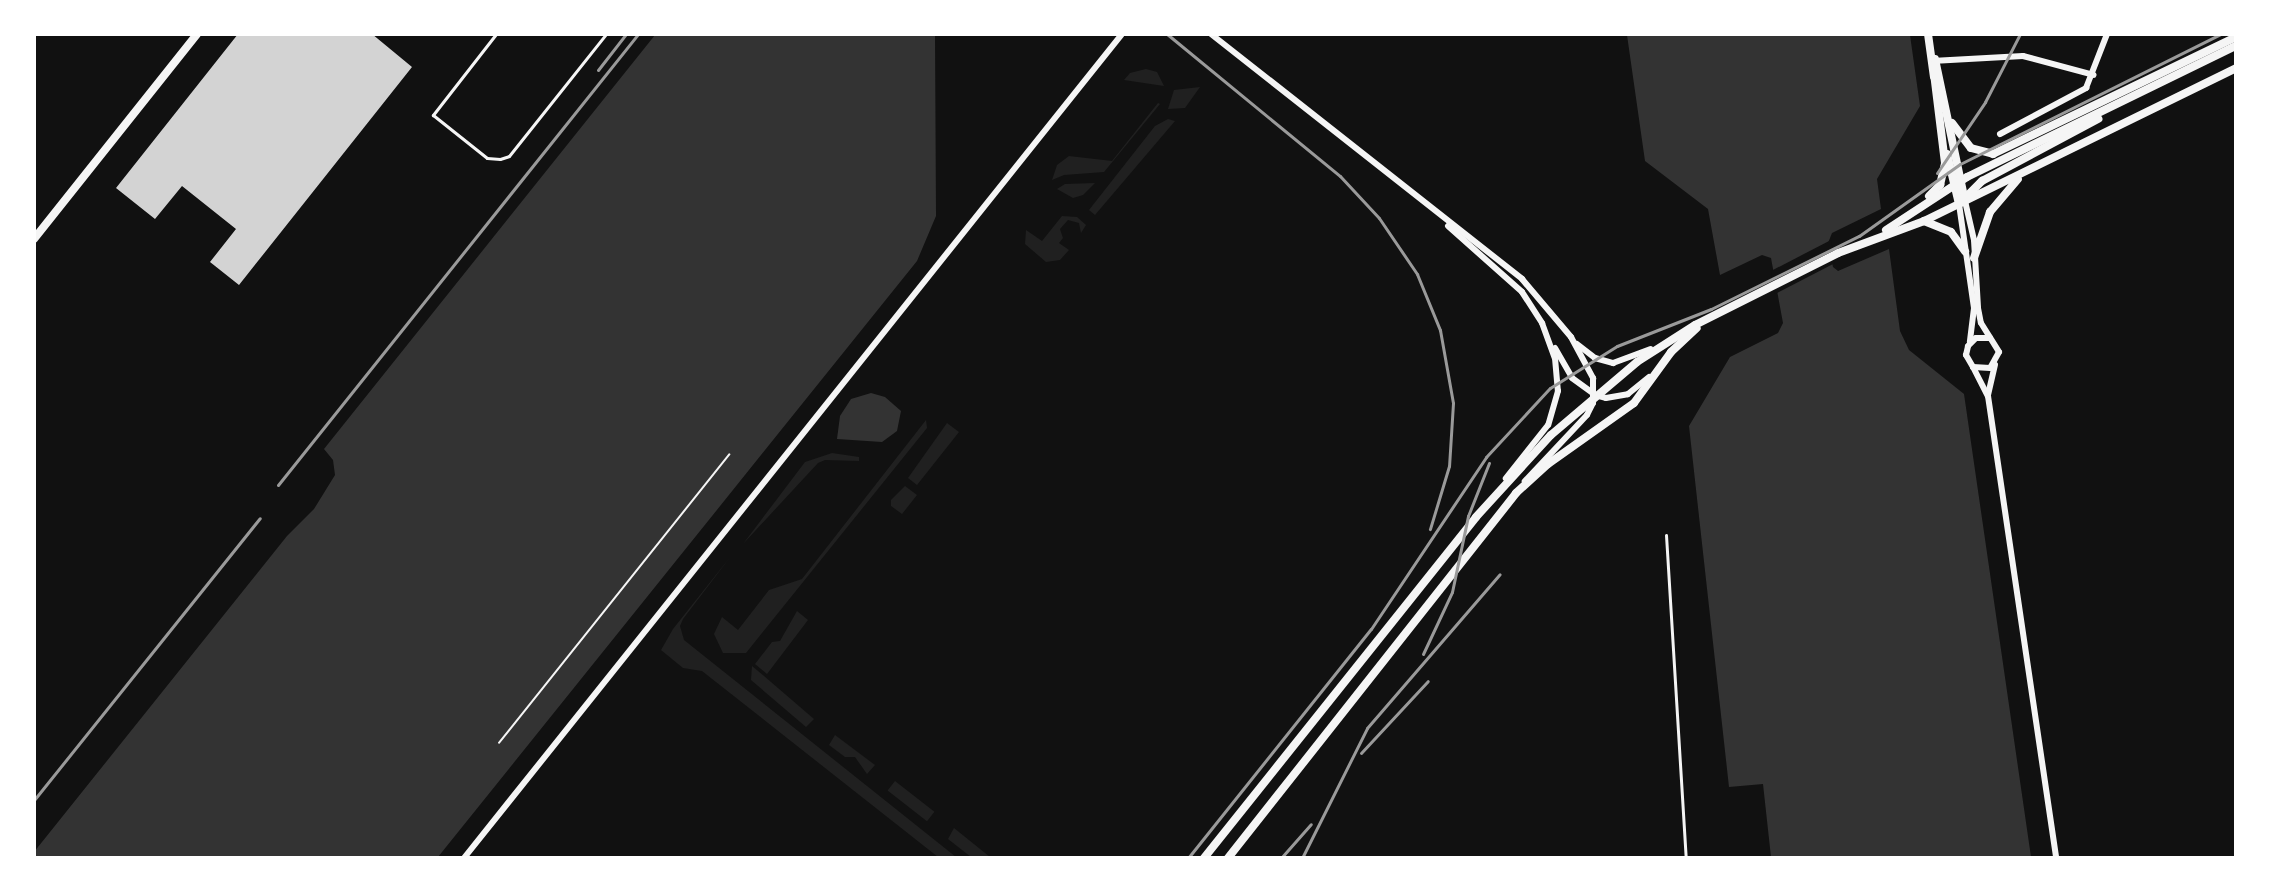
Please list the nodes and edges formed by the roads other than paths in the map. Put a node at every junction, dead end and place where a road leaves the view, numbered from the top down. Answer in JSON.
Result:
{"nodes":[{"id":1,"x":197,"y":34,"type":"edge"},
{"id":2,"x":496,"y":34,"type":"edge"},
{"id":3,"x":606,"y":34,"type":"edge"},
{"id":4,"x":1211,"y":34,"type":"edge"},
{"id":5,"x":1928,"y":34,"type":"edge"},
{"id":6,"x":2107,"y":34,"type":"edge"},
{"id":7,"x":1119,"y":37,"type":"edge"},
{"id":8,"x":2235,"y":37,"type":"edge"},
{"id":9,"x":2235,"y":46,"type":"edge"},
{"id":10,"x":1934,"y":61,"type":"junction"},
{"id":11,"x":2235,"y":68,"type":"edge"},
{"id":12,"x":1934,"y":74,"type":"junction"},
{"id":13,"x":2094,"y":75,"type":"junction"},
{"id":14,"x":1952,"y":123,"type":"junction"},
{"id":15,"x":2000,"y":134,"type":"dead end"},
{"id":16,"x":2029,"y":171,"type":"junction"},
{"id":17,"x":1962,"y":193,"type":"junction"},
{"id":18,"x":1917,"y":209,"type":"junction"},
{"id":19,"x":1437,"y":215,"type":"junction"},
{"id":20,"x":1924,"y":221,"type":"junction"},
{"id":21,"x":1879,"y":235,"type":"junction"},
{"id":22,"x":34,"y":239,"type":"edge"},
{"id":23,"x":1965,"y":251,"type":"junction"},
{"id":24,"x":1974,"y":258,"type":"junction"},
{"id":25,"x":1709,"y":319,"type":"junction"},
{"id":26,"x":1683,"y":331,"type":"junction"},
{"id":27,"x":1548,"y":334,"type":"junction"},
{"id":28,"x":1571,"y":337,"type":"junction"},
{"id":29,"x":1990,"y":338,"type":"junction"},
{"id":30,"x":1970,"y":342,"type":"junction"},
{"id":31,"x":1995,"y":365,"type":"junction"},
{"id":32,"x":1973,"y":368,"type":"junction"},
{"id":33,"x":1657,"y":369,"type":"junction"},
{"id":34,"x":1594,"y":395,"type":"junction"},
{"id":35,"x":1988,"y":396,"type":"junction"},
{"id":36,"x":1516,"y":493,"type":"junction"},
{"id":37,"x":1476,"y":516,"type":"junction"},
{"id":38,"x":1666,"y":535,"type":"dead end"},
{"id":39,"x":464,"y":858,"type":"edge"},
{"id":40,"x":1203,"y":858,"type":"edge"},
{"id":41,"x":1228,"y":858,"type":"edge"},
{"id":42,"x":1686,"y":858,"type":"edge"},
{"id":43,"x":2056,"y":858,"type":"edge"}],
"edges":[{"from":1,"to":22,"type":"main road"},
{"from":2,"to":3,"type":"lane"},
{"from":4,"to":19,"type":"street"},
{"from":5,"to":10,"type":"street"},
{"from":6,"to":13,"type":"street"},
{"from":7,"to":39,"type":"street"},
{"from":8,"to":14,"type":"main road"},
{"from":9,"to":17,"type":"main road"},
{"from":10,"to":12,"type":"street"},
{"from":10,"to":13,"type":"street"},
{"from":10,"to":14,"type":"street"},
{"from":11,"to":16,"type":"main road"},
{"from":12,"to":17,"type":"street"},
{"from":12,"to":18,"type":"main road"},
{"from":13,"to":15,"type":"street"},
{"from":14,"to":17,"type":"street"},
{"from":16,"to":17,"type":"main road"},
{"from":16,"to":24,"type":"main road"},
{"from":17,"to":18,"type":"main road"},
{"from":17,"to":20,"type":"main road"},
{"from":17,"to":23,"type":"street"},
{"from":17,"to":24,"type":"street"},
{"from":18,"to":21,"type":"main road"},
{"from":19,"to":27,"type":"street"},
{"from":19,"to":28,"type":"street"},
{"from":20,"to":21,"type":"main road"},
{"from":20,"to":23,"type":"main road"},
{"from":21,"to":25,"type":"main road"},
{"from":23,"to":30,"type":"street"},
{"from":24,"to":29,"type":"street"},
{"from":25,"to":26,"type":"main road"},
{"from":25,"to":33,"type":"main road"},
{"from":26,"to":28,"type":"street"},
{"from":26,"to":34,"type":"main road"},
{"from":27,"to":34,"type":"street"},
{"from":27,"to":37,"type":"street"},
{"from":28,"to":34,"type":"street"},
{"from":29,"to":30,"type":"street"},
{"from":29,"to":31,"type":"street"},
{"from":30,"to":32,"type":"street"},
{"from":31,"to":32,"type":"street"},
{"from":31,"to":35,"type":"street"},
{"from":32,"to":35,"type":"street"},
{"from":33,"to":34,"type":"street"},
{"from":33,"to":36,"type":"main road"},
{"from":34,"to":36,"type":"street"},
{"from":34,"to":37,"type":"main road"},
{"from":35,"to":43,"type":"street"},
{"from":36,"to":41,"type":"main road"},
{"from":37,"to":40,"type":"main road"},
{"from":38,"to":42,"type":"lane"}]}
